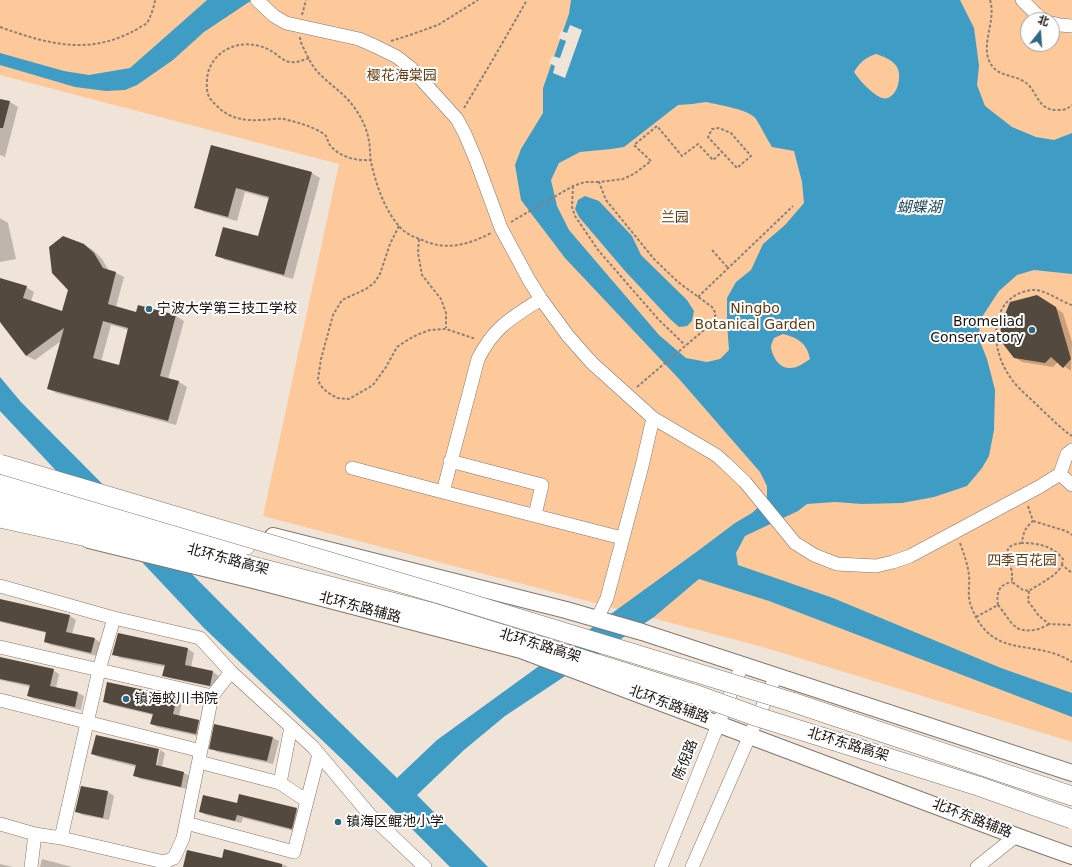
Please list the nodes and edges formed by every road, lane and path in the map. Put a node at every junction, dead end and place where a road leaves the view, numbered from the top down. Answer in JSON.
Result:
{"nodes":[{"id":1,"x":155,"y":0,"type":"edge"},
{"id":2,"x":306,"y":0,"type":"edge"},
{"id":3,"x":477,"y":0,"type":"edge"},
{"id":4,"x":527,"y":0,"type":"edge"},
{"id":5,"x":990,"y":0,"type":"edge"},
{"id":6,"x":1022,"y":0,"type":"edge"},
{"id":7,"x":260,"y":4,"type":"edge"},
{"id":8,"x":1034,"y":12,"type":"edge"},
{"id":9,"x":1060,"y":25,"type":"edge"},
{"id":10,"x":0,"y":26,"type":"edge"},
{"id":11,"x":300,"y":26,"type":"junction"},
{"id":12,"x":1072,"y":26,"type":"edge"},
{"id":13,"x":377,"y":47,"type":"junction"},
{"id":14,"x":308,"y":58,"type":"junction"},
{"id":15,"x":1072,"y":105,"type":"edge"},
{"id":16,"x":457,"y":119,"type":"junction"},
{"id":17,"x":722,"y":152,"type":"junction"},
{"id":18,"x":371,"y":160,"type":"junction"},
{"id":19,"x":599,"y":182,"type":"junction"},
{"id":20,"x":573,"y":186,"type":"junction"},
{"id":21,"x":793,"y":206,"type":"dead end"},
{"id":22,"x":399,"y":226,"type":"junction"},
{"id":23,"x":501,"y":228,"type":"junction"},
{"id":24,"x":418,"y":239,"type":"junction"},
{"id":25,"x":712,"y":250,"type":"dead end"},
{"id":26,"x":728,"y":268,"type":"junction"},
{"id":27,"x":698,"y":297,"type":"junction"},
{"id":28,"x":541,"y":299,"type":"junction"},
{"id":29,"x":1072,"y":305,"type":"edge"},
{"id":30,"x":446,"y":328,"type":"junction"},
{"id":31,"x":486,"y":343,"type":"junction"},
{"id":32,"x":686,"y":345,"type":"junction"},
{"id":33,"x":627,"y":396,"type":"junction"},
{"id":34,"x":653,"y":418,"type":"junction"},
{"id":35,"x":1072,"y":436,"type":"edge"},
{"id":36,"x":1072,"y":450,"type":"edge"},
{"id":37,"x":450,"y":461,"type":"junction"},
{"id":38,"x":0,"y":466,"type":"edge"},
{"id":39,"x":352,"y":468,"type":"dead end"},
{"id":40,"x":1060,"y":474,"type":"junction"},
{"id":41,"x":0,"y":484,"type":"edge"},
{"id":42,"x":1072,"y":485,"type":"edge"},
{"id":43,"x":443,"y":492,"type":"junction"},
{"id":44,"x":1024,"y":494,"type":"junction"},
{"id":45,"x":0,"y":501,"type":"edge"},
{"id":46,"x":535,"y":515,"type":"junction"},
{"id":47,"x":0,"y":518,"type":"edge"},
{"id":48,"x":1032,"y":521,"type":"junction"},
{"id":49,"x":955,"y":531,"type":"junction"},
{"id":50,"x":1072,"y":535,"type":"edge"},
{"id":51,"x":622,"y":538,"type":"junction"},
{"id":52,"x":1022,"y":544,"type":"junction"},
{"id":53,"x":1062,"y":565,"type":"junction"},
{"id":54,"x":1072,"y":573,"type":"edge"},
{"id":55,"x":1012,"y":582,"type":"junction"},
{"id":56,"x":0,"y":586,"type":"edge"},
{"id":57,"x":1029,"y":591,"type":"junction"},
{"id":58,"x":439,"y":594,"type":"junction"},
{"id":59,"x":998,"y":605,"type":"junction"},
{"id":60,"x":434,"y":614,"type":"junction"},
{"id":61,"x":976,"y":617,"type":"junction"},
{"id":62,"x":114,"y":618,"type":"junction"},
{"id":63,"x":597,"y":619,"type":"junction"},
{"id":64,"x":1049,"y":624,"type":"junction"},
{"id":65,"x":1072,"y":625,"type":"edge"},
{"id":66,"x":0,"y":647,"type":"edge"},
{"id":67,"x":1072,"y":662,"type":"edge"},
{"id":68,"x":742,"y":665,"type":"junction"},
{"id":69,"x":100,"y":670,"type":"junction"},
{"id":70,"x":231,"y":672,"type":"junction"},
{"id":71,"x":776,"y":676,"type":"junction"},
{"id":72,"x":212,"y":696,"type":"junction"},
{"id":73,"x":0,"y":700,"type":"edge"},
{"id":74,"x":88,"y":722,"type":"junction"},
{"id":75,"x":718,"y":723,"type":"junction"},
{"id":76,"x":291,"y":727,"type":"junction"},
{"id":77,"x":750,"y":736,"type":"junction"},
{"id":78,"x":319,"y":754,"type":"junction"},
{"id":79,"x":200,"y":757,"type":"junction"},
{"id":80,"x":1072,"y":773,"type":"edge"},
{"id":81,"x":280,"y":783,"type":"junction"},
{"id":82,"x":1072,"y":796,"type":"edge"},
{"id":83,"x":307,"y":801,"type":"junction"},
{"id":84,"x":1072,"y":819,"type":"edge"},
{"id":85,"x":186,"y":823,"type":"junction"},
{"id":86,"x":0,"y":824,"type":"edge"},
{"id":87,"x":35,"y":834,"type":"junction"},
{"id":88,"x":1016,"y":836,"type":"junction"},
{"id":89,"x":61,"y":838,"type":"junction"},
{"id":90,"x":1072,"y":856,"type":"edge"},
{"id":91,"x":164,"y":864,"type":"edge"},
{"id":92,"x":30,"y":867,"type":"edge"},
{"id":93,"x":425,"y":867,"type":"edge"},
{"id":94,"x":661,"y":867,"type":"edge"},
{"id":95,"x":692,"y":867,"type":"edge"},
{"id":96,"x":977,"y":867,"type":"edge"}],
"edges":[{"from":1,"to":10,"type":"path"},
{"from":2,"to":11,"type":"path"},
{"from":3,"to":13,"type":"path"},
{"from":4,"to":16,"type":"path"},
{"from":5,"to":15,"type":"path"},
{"from":6,"to":8,"type":"street"},
{"from":7,"to":11,"type":"street"},
{"from":9,"to":12,"type":"street"},
{"from":11,"to":13,"type":"street"},
{"from":11,"to":14,"type":"path"},
{"from":13,"to":16,"type":"street"},
{"from":14,"to":18,"type":"path"},
{"from":14,"to":18,"type":"path"},
{"from":16,"to":23,"type":"street"},
{"from":17,"to":17,"type":"path"},
{"from":17,"to":19,"type":"path"},
{"from":18,"to":22,"type":"path"},
{"from":19,"to":20,"type":"path"},
{"from":19,"to":27,"type":"path"},
{"from":20,"to":23,"type":"path"},
{"from":20,"to":32,"type":"path"},
{"from":21,"to":26,"type":"path"},
{"from":22,"to":24,"type":"path"},
{"from":22,"to":30,"type":"path"},
{"from":23,"to":24,"type":"path"},
{"from":23,"to":28,"type":"street"},
{"from":24,"to":30,"type":"path"},
{"from":25,"to":26,"type":"path"},
{"from":26,"to":27,"type":"path"},
{"from":27,"to":32,"type":"path"},
{"from":28,"to":31,"type":"street"},
{"from":28,"to":33,"type":"street"},
{"from":29,"to":35,"type":"path"},
{"from":30,"to":31,"type":"path"},
{"from":31,"to":37,"type":"street"},
{"from":32,"to":33,"type":"path"},
{"from":33,"to":34,"type":"street"},
{"from":34,"to":49,"type":"street"},
{"from":34,"to":51,"type":"street"},
{"from":36,"to":40,"type":"street"},
{"from":37,"to":43,"type":"street"},
{"from":37,"to":46,"type":"street"},
{"from":38,"to":58,"type":"highway","bridge":true},
{"from":38,"to":63,"type":"main road","bridge":true},
{"from":39,"to":43,"type":"street"},
{"from":40,"to":42,"type":"street"},
{"from":40,"to":44,"type":"street"},
{"from":41,"to":58,"type":"highway","name":"北环东路高架","bridge":true},
{"from":43,"to":46,"type":"street"},
{"from":44,"to":48,"type":"path"},
{"from":44,"to":49,"type":"street"},
{"from":45,"to":60,"type":"highway","name":"北环东路高架"},
{"from":46,"to":51,"type":"street"},
{"from":47,"to":60,"type":"highway"},
{"from":47,"to":75,"type":"main road","name":"北环东路辅路"},
{"from":48,"to":50,"type":"path"},
{"from":48,"to":52,"type":"path"},
{"from":49,"to":61,"type":"path"},
{"from":51,"to":63,"type":"street"},
{"from":52,"to":53,"type":"path"},
{"from":52,"to":55,"type":"path"},
{"from":53,"to":54,"type":"path"},
{"from":53,"to":57,"type":"path"},
{"from":55,"to":57,"type":"path"},
{"from":55,"to":59,"type":"path"},
{"from":56,"to":62,"type":"street"},
{"from":57,"to":64,"type":"path"},
{"from":58,"to":82,"type":"highway","name":"北环东路高架","bridge":true},
{"from":59,"to":61,"type":"path"},
{"from":59,"to":64,"type":"path"},
{"from":60,"to":84,"type":"highway","name":"北环东路高架","bridge":true},
{"from":61,"to":67,"type":"path"},
{"from":62,"to":69,"type":"street"},
{"from":62,"to":70,"type":"street"},
{"from":63,"to":68,"type":"main road"},
{"from":64,"to":65,"type":"path"},
{"from":66,"to":69,"type":"street"},
{"from":68,"to":71,"type":"main road"},
{"from":68,"to":75,"type":"street","name":"陈倪路"},
{"from":69,"to":72,"type":"street"},
{"from":69,"to":74,"type":"street"},
{"from":70,"to":72,"type":"street"},
{"from":70,"to":76,"type":"street"},
{"from":71,"to":77,"type":"street"},
{"from":71,"to":80,"type":"main road"},
{"from":72,"to":79,"type":"street"},
{"from":73,"to":74,"type":"street"},
{"from":74,"to":79,"type":"street"},
{"from":74,"to":89,"type":"street"},
{"from":75,"to":77,"type":"main road","name":"北环东路辅路"},
{"from":75,"to":94,"type":"street","name":"陈倪路"},
{"from":76,"to":78,"type":"street"},
{"from":76,"to":81,"type":"street"},
{"from":77,"to":88,"type":"main road","name":"北环东路辅路"},
{"from":77,"to":95,"type":"street"},
{"from":78,"to":83,"type":"street"},
{"from":78,"to":93,"type":"street"},
{"from":79,"to":81,"type":"street"},
{"from":79,"to":85,"type":"street"},
{"from":81,"to":83,"type":"street"},
{"from":83,"to":85,"type":"street"},
{"from":85,"to":91,"type":"street"},
{"from":86,"to":87,"type":"street"},
{"from":87,"to":89,"type":"street"},
{"from":87,"to":92,"type":"street"},
{"from":88,"to":90,"type":"main road","name":"北环东路辅路"},
{"from":88,"to":96,"type":"street"},
{"from":89,"to":91,"type":"street"}]}
